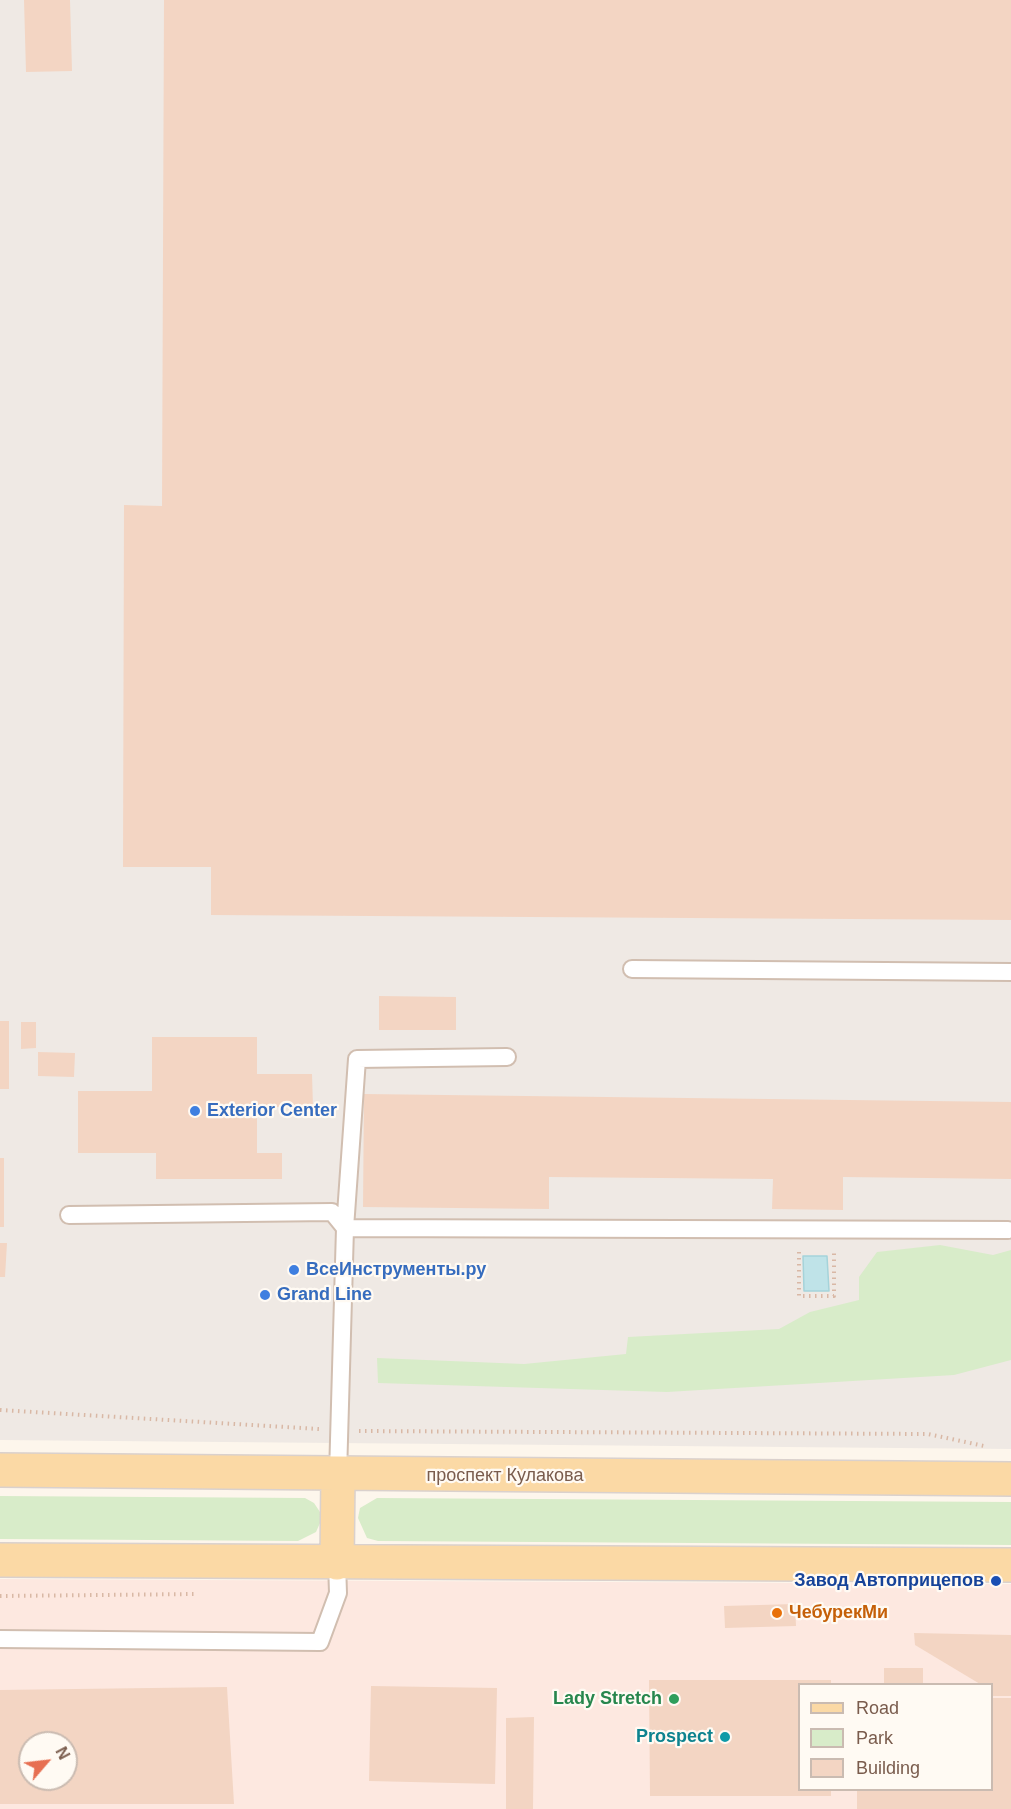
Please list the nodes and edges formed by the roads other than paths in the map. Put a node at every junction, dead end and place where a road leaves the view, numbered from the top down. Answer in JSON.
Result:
{"nodes":[{"id":1,"x":632,"y":969,"type":"dead end"},
{"id":2,"x":1011,"y":972,"type":"edge"},
{"id":3,"x":507,"y":1057,"type":"dead end"},
{"id":4,"x":69,"y":1215,"type":"dead end"},
{"id":5,"x":345,"y":1228,"type":"junction"},
{"id":6,"x":1008,"y":1230,"type":"dead end"},
{"id":7,"x":0,"y":1470,"type":"edge"},
{"id":8,"x":338,"y":1474,"type":"junction"},
{"id":9,"x":1011,"y":1479,"type":"edge"},
{"id":10,"x":0,"y":1560,"type":"edge"},
{"id":11,"x":337,"y":1563,"type":"junction"},
{"id":12,"x":1011,"y":1565,"type":"edge"},
{"id":13,"x":0,"y":1639,"type":"edge"}],
"edges":[{"from":1,"to":2,"type":"lane"},
{"from":3,"to":5,"type":"lane"},
{"from":4,"to":5,"type":"lane"},
{"from":5,"to":6,"type":"lane"},
{"from":5,"to":8,"type":"lane"},
{"from":7,"to":8,"type":"main road","name":"проспект Кулакова"},
{"from":8,"to":9,"type":"main road","name":"проспект Кулакова"},
{"from":8,"to":11,"type":"main road"},
{"from":10,"to":11,"type":"main road"},
{"from":11,"to":12,"type":"main road"},
{"from":11,"to":13,"type":"lane"}]}
